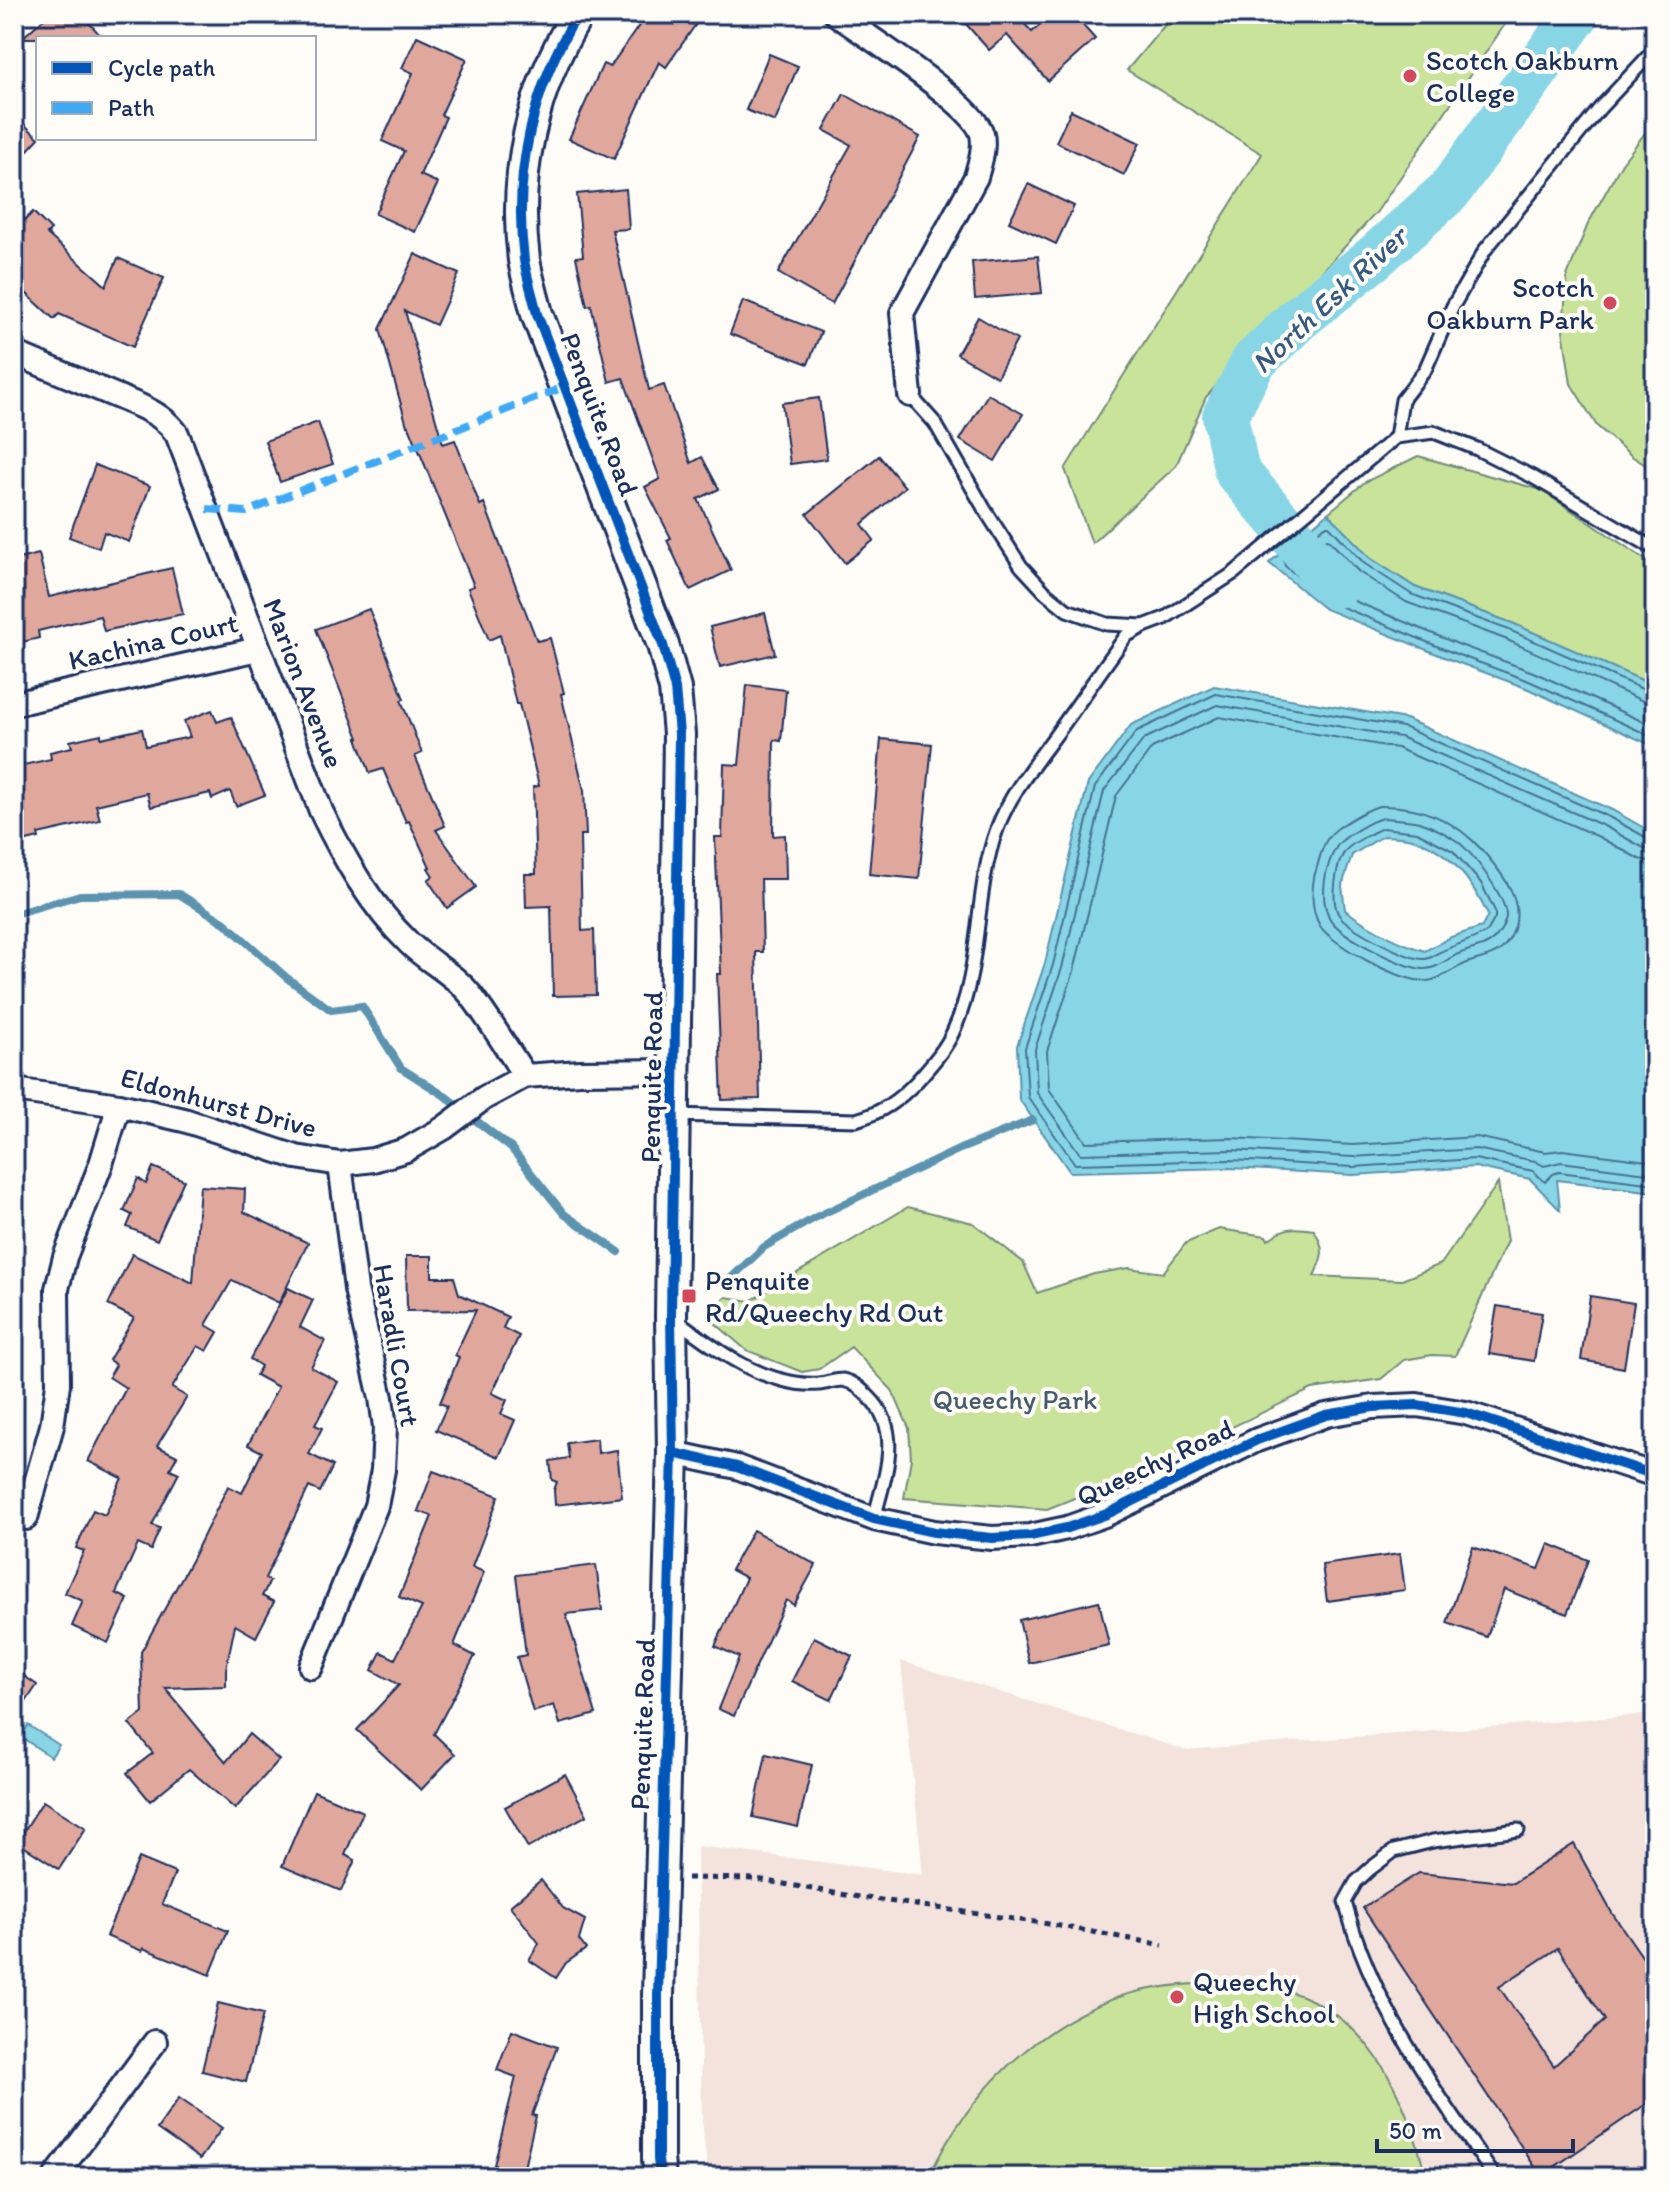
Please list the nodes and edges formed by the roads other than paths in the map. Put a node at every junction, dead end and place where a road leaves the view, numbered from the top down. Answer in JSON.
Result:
{"nodes":[{"id":1,"x":578,"y":14,"type":"edge"},
{"id":2,"x":836,"y":14,"type":"edge"},
{"id":3,"x":1655,"y":49,"type":"edge"},
{"id":4,"x":14,"y":353,"type":"edge"},
{"id":5,"x":910,"y":395,"type":"joint"},
{"id":6,"x":1396,"y":437,"type":"junction"},
{"id":7,"x":1655,"y":549,"type":"edge"},
{"id":8,"x":1144,"y":626,"type":"junction"},
{"id":9,"x":258,"y":649,"type":"junction"},
{"id":10,"x":14,"y":704,"type":"edge"},
{"id":11,"x":674,"y":1071,"type":"junction"},
{"id":12,"x":525,"y":1076,"type":"junction"},
{"id":13,"x":14,"y":1090,"type":"edge"},
{"id":14,"x":119,"y":1105,"type":"junction"},
{"id":15,"x":674,"y":1115,"type":"junction"},
{"id":16,"x":340,"y":1164,"type":"junction"},
{"id":17,"x":671,"y":1316,"type":"junction"},
{"id":18,"x":673,"y":1453,"type":"junction"},
{"id":19,"x":1655,"y":1475,"type":"edge"},
{"id":20,"x":26,"y":1518,"type":"dead end"},
{"id":21,"x":874,"y":1519,"type":"junction"},
{"id":22,"x":311,"y":1667,"type":"dead end"},
{"id":23,"x":1518,"y":1830,"type":"dead end"},
{"id":24,"x":155,"y":2042,"type":"dead end"},
{"id":25,"x":55,"y":2177,"type":"edge"},
{"id":26,"x":660,"y":2177,"type":"edge"},
{"id":27,"x":1495,"y":2177,"type":"edge"}],
"edges":[{"from":1,"to":11,"type":"street","name":"Penquite Road"},
{"from":2,"to":5,"type":"street"},
{"from":3,"to":6,"type":"lane"},
{"from":4,"to":9,"type":"street","name":"Marion Avenue"},
{"from":5,"to":8,"type":"lane"},
{"from":6,"to":7,"type":"lane"},
{"from":6,"to":8,"type":"lane"},
{"from":8,"to":15,"type":"lane"},
{"from":9,"to":10,"type":"street","name":"Kachina Court"},
{"from":9,"to":12,"type":"street","name":"Marion Avenue"},
{"from":11,"to":12,"type":"street","name":"Eldonhurst Drive"},
{"from":11,"to":15,"type":"street","name":"Penquite Road"},
{"from":12,"to":16,"type":"street","name":"Eldonhurst Drive"},
{"from":13,"to":14,"type":"street","name":"Eldonhurst Drive"},
{"from":14,"to":16,"type":"street","name":"Eldonhurst Drive"},
{"from":14,"to":20,"type":"street"},
{"from":15,"to":17,"type":"street","name":"Penquite Road"},
{"from":16,"to":22,"type":"street","name":"Haradli Court"},
{"from":17,"to":18,"type":"street","name":"Penquite Road"},
{"from":17,"to":21,"type":"lane"},
{"from":18,"to":21,"type":"street","name":"Queechy Road"},
{"from":18,"to":26,"type":"street","name":"Penquite Road"},
{"from":19,"to":21,"type":"street","name":"Queechy Road"},
{"from":23,"to":27,"type":"lane"},
{"from":24,"to":25,"type":"street"}]}
